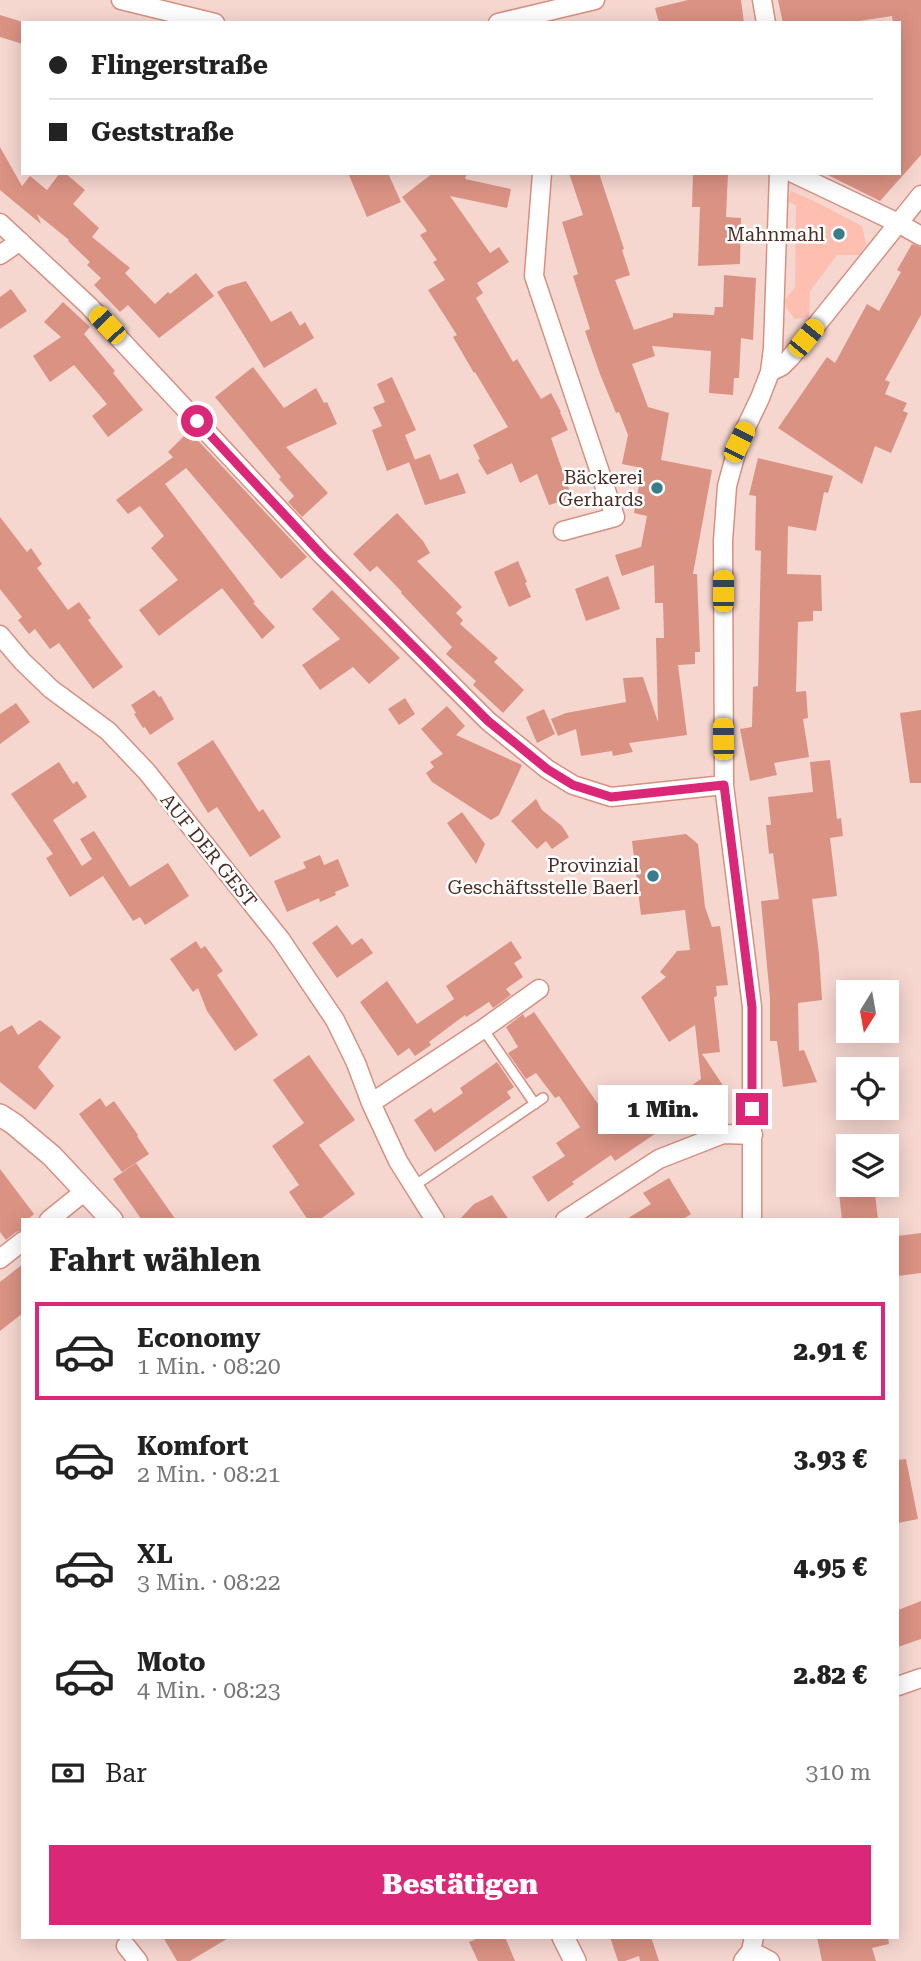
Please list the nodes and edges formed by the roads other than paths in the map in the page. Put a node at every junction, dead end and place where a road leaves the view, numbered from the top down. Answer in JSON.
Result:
{"nodes":[{"id":1,"x":121,"y":0,"type":"edge"},
{"id":2,"x":595,"y":0,"type":"edge"},
{"id":3,"x":762,"y":0,"type":"edge"},
{"id":4,"x":519,"y":20,"type":"edge"},
{"id":5,"x":207,"y":21,"type":"edge"},
{"id":6,"x":766,"y":21,"type":"edge"},
{"id":7,"x":542,"y":175,"type":"edge"},
{"id":8,"x":779,"y":175,"type":"edge"},
{"id":9,"x":797,"y":175,"type":"edge"},
{"id":10,"x":921,"y":195,"type":"edge"},
{"id":11,"x":0,"y":223,"type":"edge"},
{"id":12,"x":898,"y":223,"type":"junction"},
{"id":13,"x":921,"y":236,"type":"edge"},
{"id":14,"x":20,"y":241,"type":"junction"},
{"id":15,"x":0,"y":255,"type":"edge"},
{"id":16,"x":770,"y":372,"type":"junction"},
{"id":17,"x":563,"y":531,"type":"dead end"},
{"id":18,"x":0,"y":635,"type":"edge"},
{"id":19,"x":724,"y":785,"type":"junction"},
{"id":20,"x":539,"y":989,"type":"dead end"},
{"id":21,"x":483,"y":1028,"type":"junction"},
{"id":22,"x":371,"y":1103,"type":"junction"},
{"id":23,"x":0,"y":1115,"type":"edge"},
{"id":24,"x":753,"y":1135,"type":"junction"},
{"id":25,"x":414,"y":1186,"type":"junction"},
{"id":26,"x":85,"y":1191,"type":"junction"},
{"id":27,"x":51,"y":1218,"type":"edge"},
{"id":28,"x":110,"y":1218,"type":"edge"},
{"id":29,"x":434,"y":1218,"type":"edge"},
{"id":30,"x":568,"y":1218,"type":"edge"},
{"id":31,"x":752,"y":1218,"type":"edge"},
{"id":32,"x":21,"y":1243,"type":"edge"},
{"id":33,"x":0,"y":1259,"type":"edge"},
{"id":34,"x":921,"y":1678,"type":"edge"},
{"id":35,"x":899,"y":1686,"type":"edge"},
{"id":36,"x":564,"y":1939,"type":"edge"},
{"id":37,"x":126,"y":1945,"type":"dead end"},
{"id":38,"x":749,"y":1950,"type":"edge"},
{"id":39,"x":138,"y":1961,"type":"edge"},
{"id":40,"x":575,"y":1961,"type":"edge"},
{"id":41,"x":770,"y":1961,"type":"edge"}],
"edges":[{"from":1,"to":5,"type":"street"},
{"from":2,"to":4,"type":"street"},
{"from":3,"to":6,"type":"street"},
{"from":7,"to":17,"type":"street"},
{"from":8,"to":16,"type":"street"},
{"from":9,"to":12,"type":"street"},
{"from":10,"to":12,"type":"street"},
{"from":11,"to":14,"type":"street"},
{"from":12,"to":13,"type":"street"},
{"from":12,"to":16,"type":"street"},
{"from":14,"to":15,"type":"street"},
{"from":14,"to":19,"type":"street"},
{"from":16,"to":19,"type":"street"},
{"from":18,"to":22,"type":"street","name":"AUF DER GEST"},
{"from":19,"to":24,"type":"street"},
{"from":20,"to":21,"type":"street"},
{"from":21,"to":22,"type":"street"},
{"from":21,"to":25,"type":"lane"},
{"from":22,"to":25,"type":"street","name":"AUF DER GEST"},
{"from":23,"to":26,"type":"street"},
{"from":24,"to":30,"type":"street"},
{"from":24,"to":31,"type":"street"},
{"from":25,"to":29,"type":"street","name":"AUF DER GEST"},
{"from":26,"to":27,"type":"street"},
{"from":26,"to":28,"type":"street"},
{"from":32,"to":33,"type":"street"},
{"from":34,"to":35,"type":"street"},
{"from":36,"to":40,"type":"street"},
{"from":37,"to":39,"type":"street"},
{"from":38,"to":41,"type":"street"}]}
